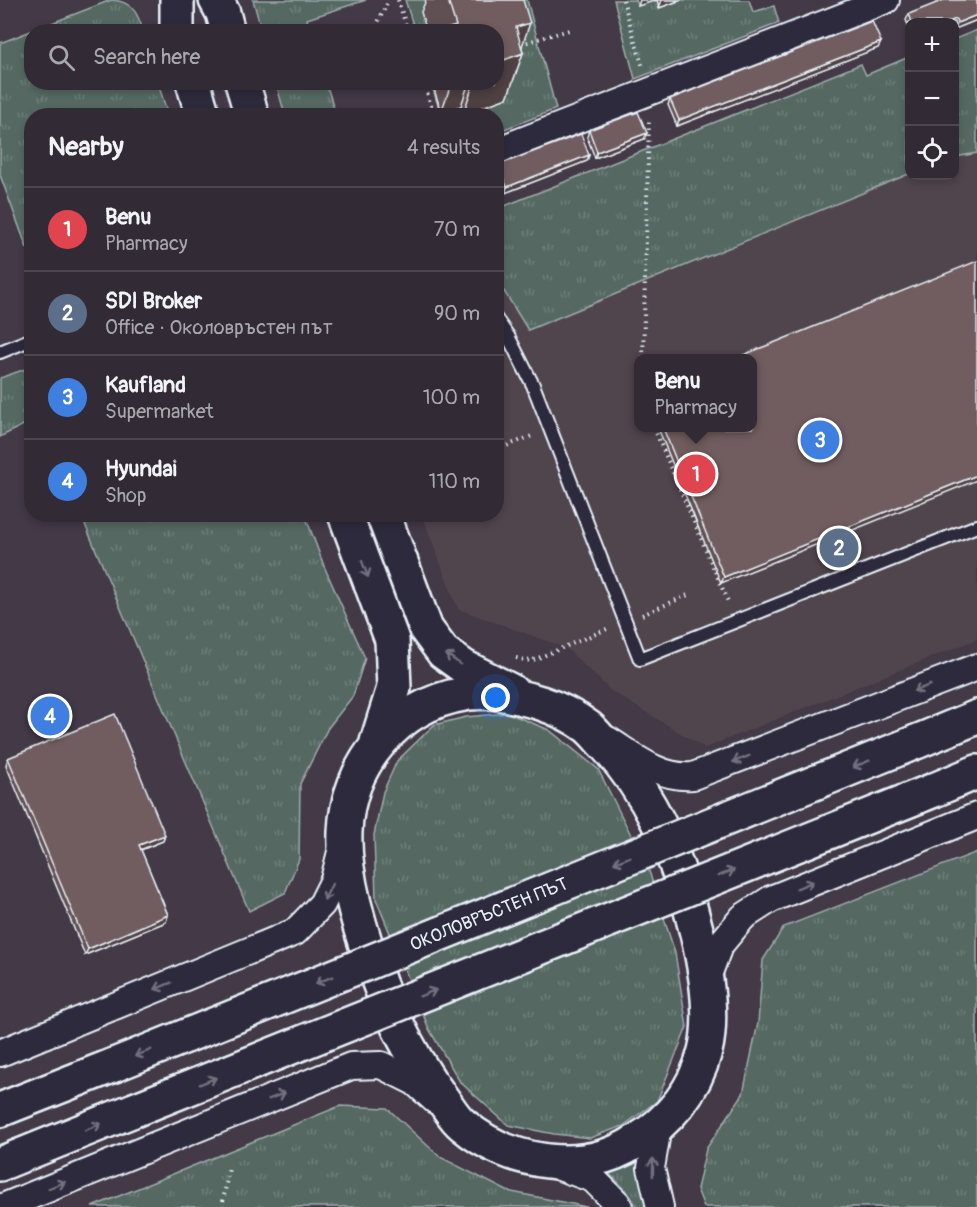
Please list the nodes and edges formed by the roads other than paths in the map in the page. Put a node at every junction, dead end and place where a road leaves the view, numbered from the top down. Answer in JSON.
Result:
{"nodes":[{"id":1,"x":177,"y":0,"type":"edge"},
{"id":2,"x":216,"y":0,"type":"edge"},
{"id":3,"x":886,"y":0,"type":"edge"},
{"id":4,"x":177,"y":24,"type":"edge"},
{"id":5,"x":226,"y":24,"type":"edge"},
{"id":6,"x":195,"y":90,"type":"edge"},
{"id":7,"x":244,"y":90,"type":"edge"},
{"id":8,"x":201,"y":108,"type":"edge"},
{"id":9,"x":250,"y":108,"type":"edge"},
{"id":10,"x":504,"y":148,"type":"edge"},
{"id":11,"x":504,"y":330,"type":"edge"},
{"id":12,"x":24,"y":342,"type":"edge"},
{"id":13,"x":0,"y":352,"type":"edge"},
{"id":14,"x":348,"y":522,"type":"edge"},
{"id":15,"x":386,"y":522,"type":"edge"},
{"id":16,"x":977,"y":526,"type":"edge"},
{"id":17,"x":977,"y":667,"type":"edge"},
{"id":18,"x":523,"y":697,"type":"junction"},
{"id":19,"x":977,"y":717,"type":"edge"},
{"id":20,"x":590,"y":729,"type":"junction"},
{"id":21,"x":377,"y":743,"type":"junction"},
{"id":22,"x":977,"y":772,"type":"edge"},
{"id":23,"x":977,"y":816,"type":"edge"},
{"id":24,"x":345,"y":836,"type":"junction"},
{"id":25,"x":707,"y":978,"type":"junction"},
{"id":26,"x":0,"y":1053,"type":"edge"},
{"id":27,"x":0,"y":1110,"type":"edge"},
{"id":28,"x":462,"y":1124,"type":"junction"},
{"id":29,"x":658,"y":1127,"type":"junction"},
{"id":30,"x":548,"y":1162,"type":"junction"},
{"id":31,"x":0,"y":1164,"type":"edge"},
{"id":32,"x":3,"y":1207,"type":"edge"},
{"id":33,"x":618,"y":1207,"type":"edge"},
{"id":34,"x":660,"y":1207,"type":"edge"}],
"edges":[{"from":1,"to":4,"type":"main road"},
{"from":2,"to":5,"type":"main road"},
{"from":3,"to":10,"type":"street"},
{"from":6,"to":8,"type":"main road"},
{"from":7,"to":9,"type":"main road"},
{"from":11,"to":16,"type":"lane"},
{"from":12,"to":13,"type":"lane"},
{"from":14,"to":21,"type":"main road","one_way":true},
{"from":18,"to":15,"type":"main road","one_way":true},
{"from":17,"to":20,"type":"street","one_way":true},
{"from":18,"to":20,"type":"main road"},
{"from":18,"to":21,"type":"main road"},
{"from":19,"to":27,"type":"main road","name":"ОКОЛОВРЪСТЕН ПЪТ","one_way":true,"bridge":true},
{"from":20,"to":25,"type":"main road"},
{"from":21,"to":24,"type":"main road"},
{"from":31,"to":22,"type":"main road","one_way":true,"bridge":true},
{"from":25,"to":23,"type":"street","one_way":true},
{"from":24,"to":26,"type":"street","one_way":true},
{"from":24,"to":28,"type":"main road"},
{"from":25,"to":29,"type":"main road"},
{"from":28,"to":30,"type":"main road"},
{"from":32,"to":28,"type":"street","one_way":true},
{"from":29,"to":30,"type":"main road"},
{"from":34,"to":29,"type":"street","one_way":true},
{"from":30,"to":33,"type":"street"}]}
